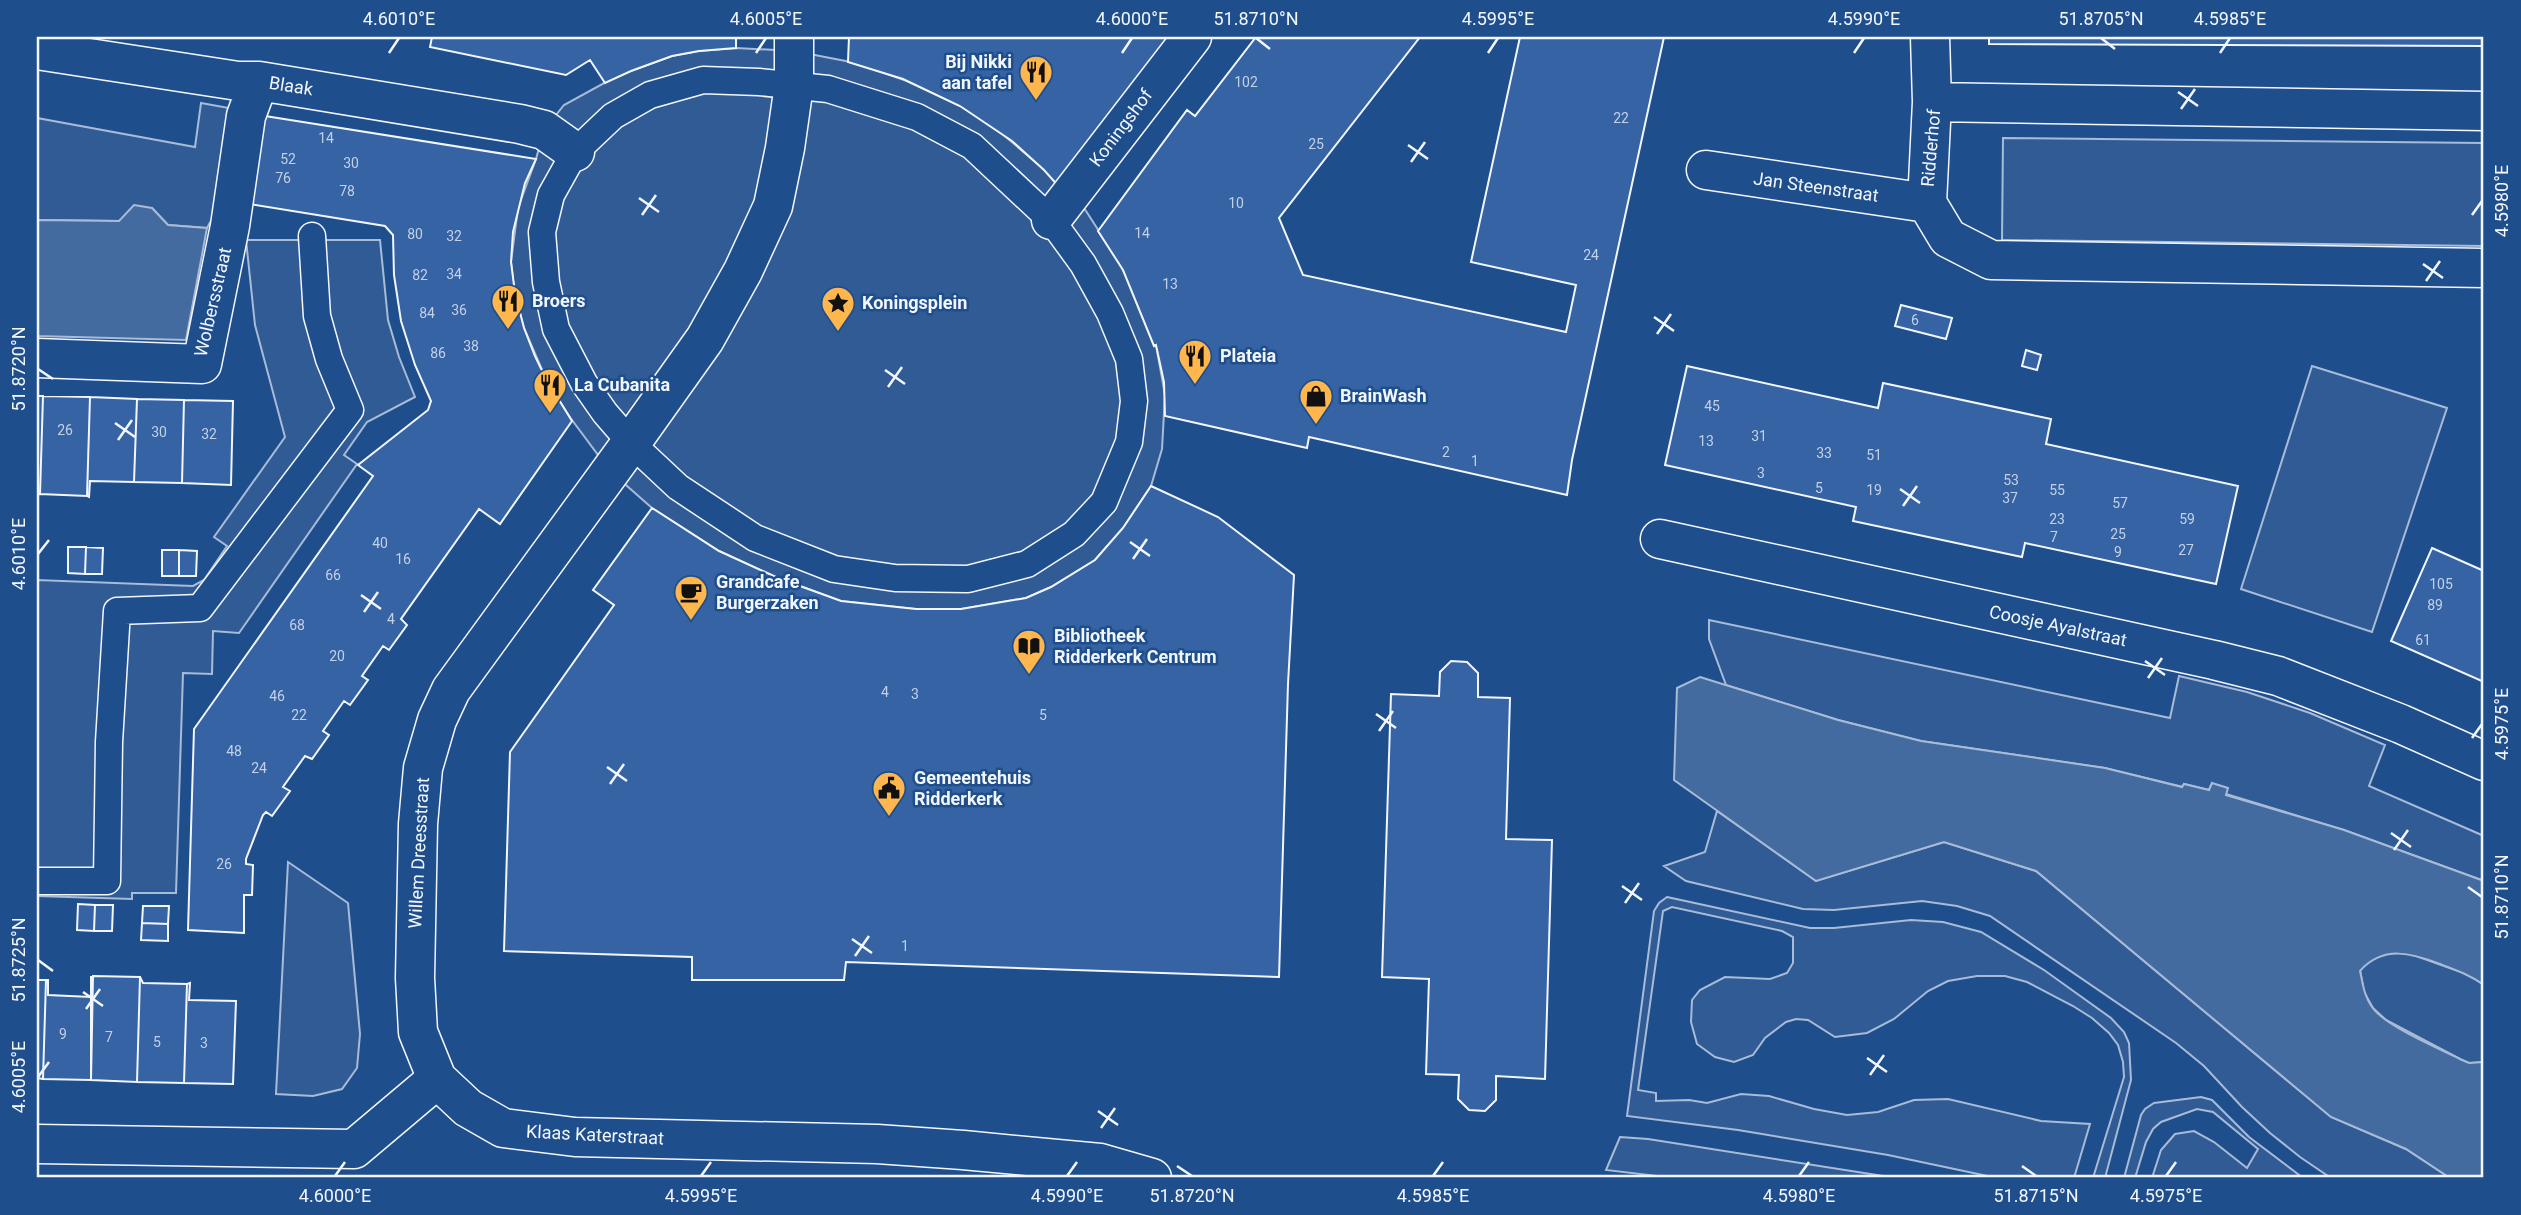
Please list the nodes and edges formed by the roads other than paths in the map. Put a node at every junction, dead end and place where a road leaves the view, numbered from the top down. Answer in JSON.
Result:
{"nodes":[{"id":1,"x":1192,"y":37,"type":"edge"},
{"id":2,"x":1930,"y":37,"type":"edge"},
{"id":3,"x":37,"y":50,"type":"edge"},
{"id":4,"x":794,"y":58,"type":"edge"},
{"id":5,"x":249,"y":81,"type":"junction"},
{"id":6,"x":1933,"y":102,"type":"junction"},
{"id":7,"x":2484,"y":111,"type":"edge"},
{"id":8,"x":575,"y":152,"type":"junction"},
{"id":9,"x":1706,"y":170,"type":"dead end"},
{"id":10,"x":1927,"y":203,"type":"junction"},
{"id":11,"x":1051,"y":220,"type":"junction"},
{"id":12,"x":312,"y":236,"type":"dead end"},
{"id":13,"x":2484,"y":268,"type":"edge"},
{"id":14,"x":37,"y":358,"type":"edge"},
{"id":15,"x":621,"y":457,"type":"junction"},
{"id":16,"x":1660,"y":539,"type":"dead end"},
{"id":17,"x":2484,"y":761,"type":"edge"},
{"id":18,"x":37,"y":881,"type":"edge"},
{"id":19,"x":437,"y":1079,"type":"junction"},
{"id":20,"x":37,"y":1144,"type":"edge"},
{"id":21,"x":354,"y":1163,"type":"edge"},
{"id":22,"x":1152,"y":1178,"type":"edge"}],
"edges":[{"from":1,"to":11,"type":"street","name":"Koningshof"},
{"from":2,"to":6,"type":"street"},
{"from":3,"to":5,"type":"street","name":"Blaak"},
{"from":4,"to":8,"type":"lane"},
{"from":4,"to":11,"type":"lane"},
{"from":4,"to":15,"type":"street"},
{"from":5,"to":8,"type":"street","name":"Blaak"},
{"from":5,"to":14,"type":"street","name":"Wolbersstraat"},
{"from":6,"to":7,"type":"street","name":"Ridderhof"},
{"from":6,"to":10,"type":"street","name":"Ridderhof"},
{"from":8,"to":15,"type":"lane"},
{"from":9,"to":10,"type":"street","name":"Jan Steenstraat"},
{"from":10,"to":13,"type":"street","name":"Ridderhof"},
{"from":11,"to":15,"type":"lane"},
{"from":12,"to":18,"type":"lane"},
{"from":15,"to":19,"type":"street","name":"Willem Dreesstraat"},
{"from":16,"to":17,"type":"street","name":"Coosje Ayalstraat"},
{"from":19,"to":21,"type":"street"},
{"from":19,"to":22,"type":"street","name":"Klaas Katerstraat"},
{"from":20,"to":21,"type":"street"}]}
